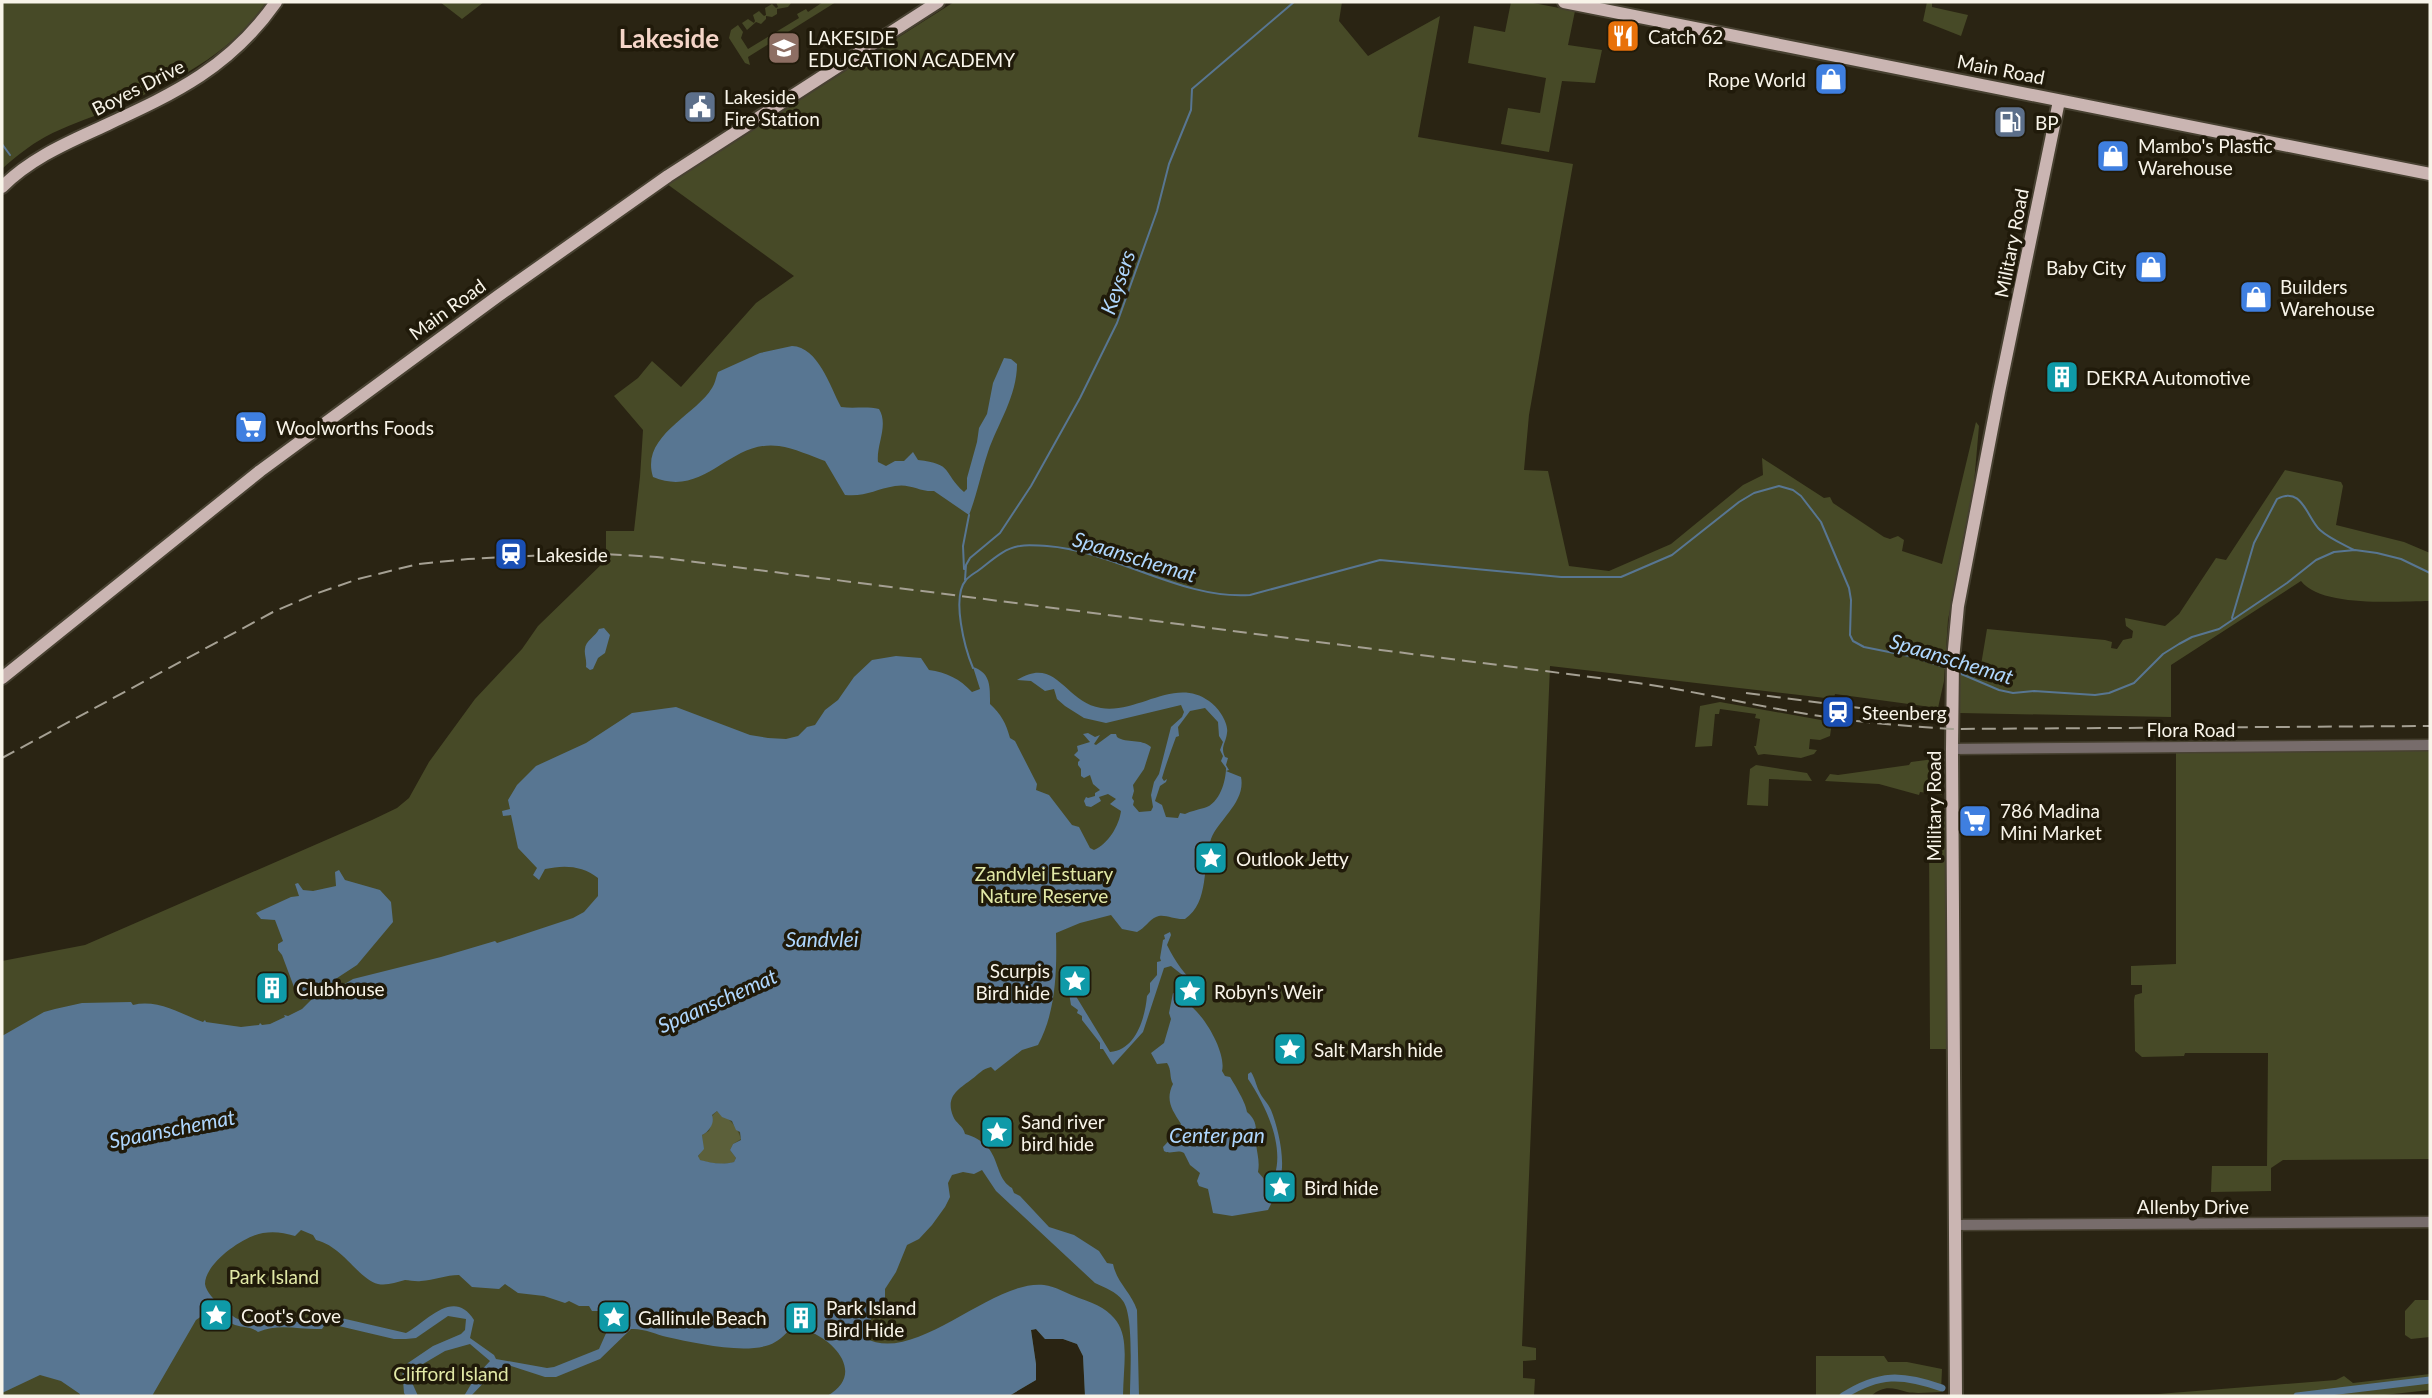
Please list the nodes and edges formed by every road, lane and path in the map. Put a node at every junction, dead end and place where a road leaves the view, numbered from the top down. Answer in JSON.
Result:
{"nodes":[{"id":1,"x":276,"y":2,"type":"edge"},
{"id":2,"x":938,"y":2,"type":"edge"},
{"id":3,"x":1565,"y":2,"type":"edge"},
{"id":4,"x":1580,"y":3,"type":"edge"},
{"id":5,"x":2059,"y":101,"type":"junction"},
{"id":6,"x":2430,"y":174,"type":"edge"},
{"id":7,"x":2,"y":187,"type":"edge"},
{"id":8,"x":2,"y":678,"type":"edge"},
{"id":9,"x":2430,"y":745,"type":"edge"},
{"id":10,"x":1952,"y":749,"type":"junction"},
{"id":11,"x":2430,"y":1222,"type":"edge"},
{"id":12,"x":1955,"y":1225,"type":"junction"},
{"id":13,"x":1956,"y":1390,"type":"edge"}],
"edges":[{"from":1,"to":7,"type":"main road","name":"Boyes Drive"},
{"from":2,"to":8,"type":"main road","name":"Main Road"},
{"from":3,"to":4,"type":"main road","name":"Main Road"},
{"from":4,"to":5,"type":"main road","name":"Main Road"},
{"from":5,"to":6,"type":"main road","name":"Main Road"},
{"from":5,"to":10,"type":"main road","name":"Military Road"},
{"from":9,"to":10,"type":"street","name":"Flora Road"},
{"from":10,"to":12,"type":"main road","name":"Military Road"},
{"from":11,"to":12,"type":"street","name":"Allenby Drive"},
{"from":12,"to":13,"type":"main road","name":"Military Road"}]}
